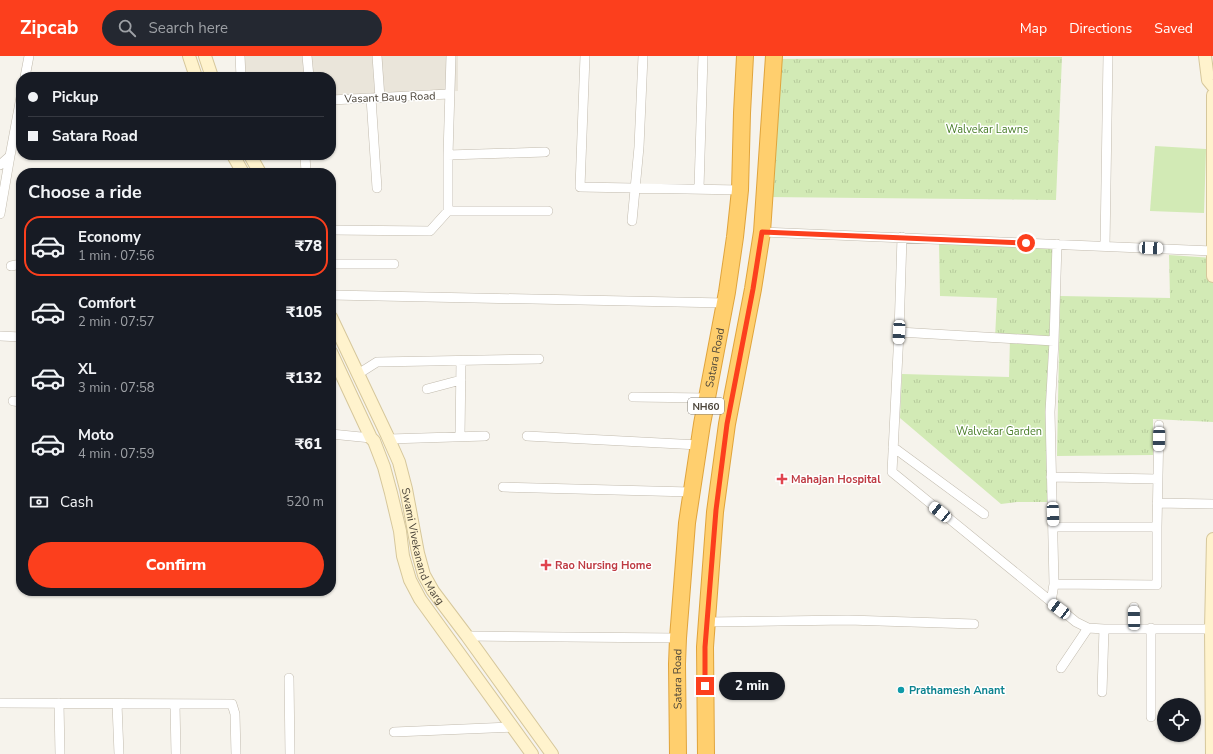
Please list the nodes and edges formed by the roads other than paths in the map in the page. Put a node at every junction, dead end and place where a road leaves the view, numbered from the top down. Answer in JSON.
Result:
{"nodes":[{"id":1,"x":29,"y":56,"type":"edge"},
{"id":2,"x":189,"y":56,"type":"edge"},
{"id":3,"x":205,"y":56,"type":"edge"},
{"id":4,"x":240,"y":56,"type":"edge"},
{"id":5,"x":307,"y":56,"type":"edge"},
{"id":6,"x":377,"y":56,"type":"edge"},
{"id":7,"x":451,"y":56,"type":"edge"},
{"id":8,"x":585,"y":56,"type":"edge"},
{"id":9,"x":643,"y":56,"type":"edge"},
{"id":10,"x":703,"y":56,"type":"edge"},
{"id":11,"x":745,"y":56,"type":"edge"},
{"id":12,"x":774,"y":56,"type":"edge"},
{"id":13,"x":1108,"y":56,"type":"edge"},
{"id":14,"x":1205,"y":56,"type":"edge"},
{"id":15,"x":26,"y":72,"type":"edge"},
{"id":16,"x":194,"y":72,"type":"edge"},
{"id":17,"x":210,"y":72,"type":"edge"},
{"id":18,"x":241,"y":72,"type":"edge"},
{"id":19,"x":309,"y":72,"type":"edge"},
{"id":20,"x":1213,"y":86,"type":"edge"},
{"id":21,"x":450,"y":94,"type":"junction"},
{"id":22,"x":1213,"y":95,"type":"edge"},
{"id":23,"x":376,"y":98,"type":"junction"},
{"id":24,"x":336,"y":100,"type":"edge"},
{"id":25,"x":16,"y":124,"type":"edge"},
{"id":26,"x":1213,"y":149,"type":"edge"},
{"id":27,"x":545,"y":152,"type":"dead end"},
{"id":28,"x":448,"y":155,"type":"junction"},
{"id":29,"x":10,"y":156,"type":"junction"},
{"id":30,"x":0,"y":165,"type":"edge"},
{"id":31,"x":635,"y":187,"type":"junction"},
{"id":32,"x":377,"y":188,"type":"dead end"},
{"id":33,"x":699,"y":188,"type":"junction"},
{"id":34,"x":740,"y":190,"type":"junction"},
{"id":35,"x":448,"y":211,"type":"junction"},
{"id":36,"x":548,"y":211,"type":"dead end"},
{"id":37,"x":1213,"y":211,"type":"edge"},
{"id":38,"x":0,"y":214,"type":"edge"},
{"id":39,"x":632,"y":220,"type":"dead end"},
{"id":40,"x":336,"y":230,"type":"edge"},
{"id":41,"x":762,"y":232,"type":"junction"},
{"id":42,"x":902,"y":237,"type":"junction"},
{"id":43,"x":1057,"y":244,"type":"junction"},
{"id":44,"x":1105,"y":246,"type":"junction"},
{"id":45,"x":1213,"y":251,"type":"edge"},
{"id":46,"x":336,"y":264,"type":"edge"},
{"id":47,"x":394,"y":264,"type":"dead end"},
{"id":48,"x":16,"y":265,"type":"edge"},
{"id":49,"x":11,"y":266,"type":"dead end"},
{"id":50,"x":1213,"y":276,"type":"edge"},
{"id":51,"x":336,"y":295,"type":"edge"},
{"id":52,"x":725,"y":303,"type":"junction"},
{"id":53,"x":336,"y":328,"type":"edge"},
{"id":54,"x":899,"y":332,"type":"junction"},
{"id":55,"x":0,"y":336,"type":"edge"},
{"id":56,"x":16,"y":337,"type":"edge"},
{"id":57,"x":1054,"y":341,"type":"junction"},
{"id":58,"x":539,"y":359,"type":"dead end"},
{"id":59,"x":460,"y":361,"type":"junction"},
{"id":60,"x":336,"y":364,"type":"edge"},
{"id":61,"x":358,"y":374,"type":"junction"},
{"id":62,"x":461,"y":380,"type":"junction"},
{"id":63,"x":428,"y":389,"type":"dead end"},
{"id":64,"x":633,"y":397,"type":"dead end"},
{"id":65,"x":707,"y":398,"type":"junction"},
{"id":66,"x":1159,"y":425,"type":"dead end"},
{"id":67,"x":336,"y":434,"type":"edge"},
{"id":68,"x":460,"y":436,"type":"junction"},
{"id":69,"x":485,"y":436,"type":"dead end"},
{"id":70,"x":527,"y":436,"type":"dead end"},
{"id":71,"x":371,"y":438,"type":"junction"},
{"id":72,"x":389,"y":439,"type":"junction"},
{"id":73,"x":699,"y":445,"type":"junction"},
{"id":74,"x":893,"y":447,"type":"junction"},
{"id":75,"x":1051,"y":477,"type":"junction"},
{"id":76,"x":1158,"y":479,"type":"junction"},
{"id":77,"x":503,"y":487,"type":"dead end"},
{"id":78,"x":691,"y":492,"type":"junction"},
{"id":79,"x":1157,"y":503,"type":"junction"},
{"id":80,"x":1213,"y":504,"type":"edge"},
{"id":81,"x":984,"y":514,"type":"dead end"},
{"id":82,"x":1053,"y":527,"type":"junction"},
{"id":83,"x":1157,"y":527,"type":"junction"},
{"id":84,"x":1213,"y":539,"type":"edge"},
{"id":85,"x":1054,"y":584,"type":"junction"},
{"id":86,"x":1051,"y":602,"type":"junction"},
{"id":87,"x":1134,"y":607,"type":"dead end"},
{"id":88,"x":706,"y":622,"type":"junction"},
{"id":89,"x":974,"y":624,"type":"dead end"},
{"id":90,"x":1212,"y":624,"type":"edge"},
{"id":91,"x":1088,"y":628,"type":"junction"},
{"id":92,"x":1104,"y":628,"type":"junction"},
{"id":93,"x":1134,"y":628,"type":"junction"},
{"id":94,"x":1151,"y":628,"type":"junction"},
{"id":95,"x":467,"y":636,"type":"junction"},
{"id":96,"x":678,"y":638,"type":"junction"},
{"id":97,"x":1212,"y":645,"type":"edge"},
{"id":98,"x":1212,"y":666,"type":"edge"},
{"id":99,"x":1061,"y":668,"type":"dead end"},
{"id":100,"x":289,"y":678,"type":"dead end"},
{"id":101,"x":1102,"y":692,"type":"dead end"},
{"id":102,"x":0,"y":703,"type":"edge"},
{"id":103,"x":59,"y":703,"type":"junction"},
{"id":104,"x":117,"y":704,"type":"junction"},
{"id":105,"x":175,"y":704,"type":"junction"},
{"id":106,"x":1151,"y":717,"type":"dead end"},
{"id":107,"x":513,"y":727,"type":"junction"},
{"id":108,"x":394,"y":732,"type":"dead end"},
{"id":109,"x":60,"y":754,"type":"edge"},
{"id":110,"x":119,"y":754,"type":"edge"},
{"id":111,"x":176,"y":754,"type":"edge"},
{"id":112,"x":236,"y":754,"type":"edge"},
{"id":113,"x":290,"y":754,"type":"edge"},
{"id":114,"x":532,"y":754,"type":"edge"},
{"id":115,"x":552,"y":754,"type":"edge"},
{"id":116,"x":678,"y":754,"type":"edge"},
{"id":117,"x":706,"y":754,"type":"edge"},
{"id":118,"x":1212,"y":754,"type":"edge"}],
"edges":[{"from":1,"to":15,"type":"street"},
{"from":2,"to":16,"type":"main road"},
{"from":3,"to":17,"type":"main road"},
{"from":4,"to":18,"type":"street"},
{"from":5,"to":19,"type":"street"},
{"from":6,"to":23,"type":"street"},
{"from":7,"to":21,"type":"street"},
{"from":8,"to":31,"type":"street"},
{"from":9,"to":31,"type":"street"},
{"from":10,"to":33,"type":"street"},
{"from":11,"to":34,"type":"highway","name":"Satara Road","number":"NH60"},
{"from":12,"to":41,"type":"highway","number":"NH60"},
{"from":13,"to":44,"type":"street"},
{"from":14,"to":20,"type":"main road"},
{"from":21,"to":23,"type":"street","name":"Vasant Baug Road"},
{"from":21,"to":28,"type":"street"},
{"from":22,"to":26,"type":"main road"},
{"from":23,"to":24,"type":"street","name":"Vasant Baug Road"},
{"from":23,"to":32,"type":"street"},
{"from":25,"to":29,"type":"street"},
{"from":26,"to":37,"type":"main road"},
{"from":27,"to":28,"type":"street"},
{"from":28,"to":35,"type":"street"},
{"from":29,"to":30,"type":"street"},
{"from":29,"to":38,"type":"street"},
{"from":31,"to":33,"type":"street"},
{"from":31,"to":39,"type":"street"},
{"from":33,"to":34,"type":"street"},
{"from":34,"to":52,"type":"highway","name":"Satara Road","number":"NH60"},
{"from":35,"to":36,"type":"street"},
{"from":35,"to":40,"type":"street"},
{"from":37,"to":45,"type":"main road"},
{"from":41,"to":42,"type":"street"},
{"from":41,"to":88,"type":"highway","number":"NH60"},
{"from":42,"to":43,"type":"street"},
{"from":42,"to":54,"type":"street"},
{"from":43,"to":44,"type":"street"},
{"from":43,"to":57,"type":"street"},
{"from":44,"to":45,"type":"street"},
{"from":45,"to":50,"type":"main road"},
{"from":46,"to":47,"type":"street"},
{"from":48,"to":49,"type":"street"},
{"from":51,"to":52,"type":"street"},
{"from":52,"to":65,"type":"highway","name":"Satara Road","number":"NH60"},
{"from":53,"to":61,"type":"main road","name":"Swami Vivekanand Marg"},
{"from":54,"to":57,"type":"street"},
{"from":54,"to":74,"type":"street"},
{"from":55,"to":56,"type":"street"},
{"from":57,"to":75,"type":"street"},
{"from":58,"to":59,"type":"street"},
{"from":59,"to":61,"type":"street"},
{"from":59,"to":62,"type":"street"},
{"from":60,"to":71,"type":"main road","name":"Swami Vivekanand Marg"},
{"from":61,"to":72,"type":"main road","name":"Swami Vivekanand Marg"},
{"from":62,"to":63,"type":"street"},
{"from":62,"to":68,"type":"street"},
{"from":64,"to":65,"type":"street"},
{"from":65,"to":73,"type":"highway","name":"Satara Road","number":"NH60"},
{"from":66,"to":76,"type":"street"},
{"from":67,"to":71,"type":"street"},
{"from":68,"to":69,"type":"street"},
{"from":68,"to":72,"type":"street"},
{"from":70,"to":73,"type":"street"},
{"from":71,"to":107,"type":"main road","name":"Swami Vivekanand Marg"},
{"from":72,"to":95,"type":"main road","name":"Swami Vivekanand Marg"},
{"from":73,"to":78,"type":"highway","name":"Satara Road","number":"NH60"},
{"from":74,"to":81,"type":"street"},
{"from":74,"to":86,"type":"street"},
{"from":75,"to":76,"type":"street"},
{"from":75,"to":82,"type":"street"},
{"from":76,"to":79,"type":"street"},
{"from":77,"to":78,"type":"street"},
{"from":78,"to":96,"type":"highway","name":"Satara Road","number":"NH60"},
{"from":79,"to":80,"type":"street"},
{"from":79,"to":83,"type":"street"},
{"from":82,"to":83,"type":"street"},
{"from":82,"to":85,"type":"street"},
{"from":83,"to":85,"type":"street"},
{"from":84,"to":90,"type":"main road"},
{"from":85,"to":86,"type":"street"},
{"from":86,"to":91,"type":"street"},
{"from":87,"to":93,"type":"street"},
{"from":88,"to":89,"type":"street"},
{"from":88,"to":117,"type":"highway","number":"NH60"},
{"from":90,"to":94,"type":"street"},
{"from":90,"to":97,"type":"main road"},
{"from":91,"to":92,"type":"street"},
{"from":91,"to":99,"type":"street"},
{"from":92,"to":93,"type":"street"},
{"from":92,"to":101,"type":"street"},
{"from":93,"to":94,"type":"street"},
{"from":94,"to":106,"type":"street"},
{"from":95,"to":96,"type":"street"},
{"from":95,"to":115,"type":"main road","name":"Swami Vivekanand Marg"},
{"from":96,"to":116,"type":"highway","name":"Satara Road","number":"NH60"},
{"from":97,"to":98,"type":"main road"},
{"from":98,"to":118,"type":"main road"},
{"from":100,"to":113,"type":"street"},
{"from":102,"to":103,"type":"street"},
{"from":103,"to":104,"type":"street"},
{"from":103,"to":109,"type":"street"},
{"from":104,"to":105,"type":"street"},
{"from":104,"to":110,"type":"street"},
{"from":105,"to":111,"type":"street"},
{"from":105,"to":112,"type":"street"},
{"from":107,"to":108,"type":"street"},
{"from":107,"to":114,"type":"main road","name":"Swami Vivekanand Marg"}]}
